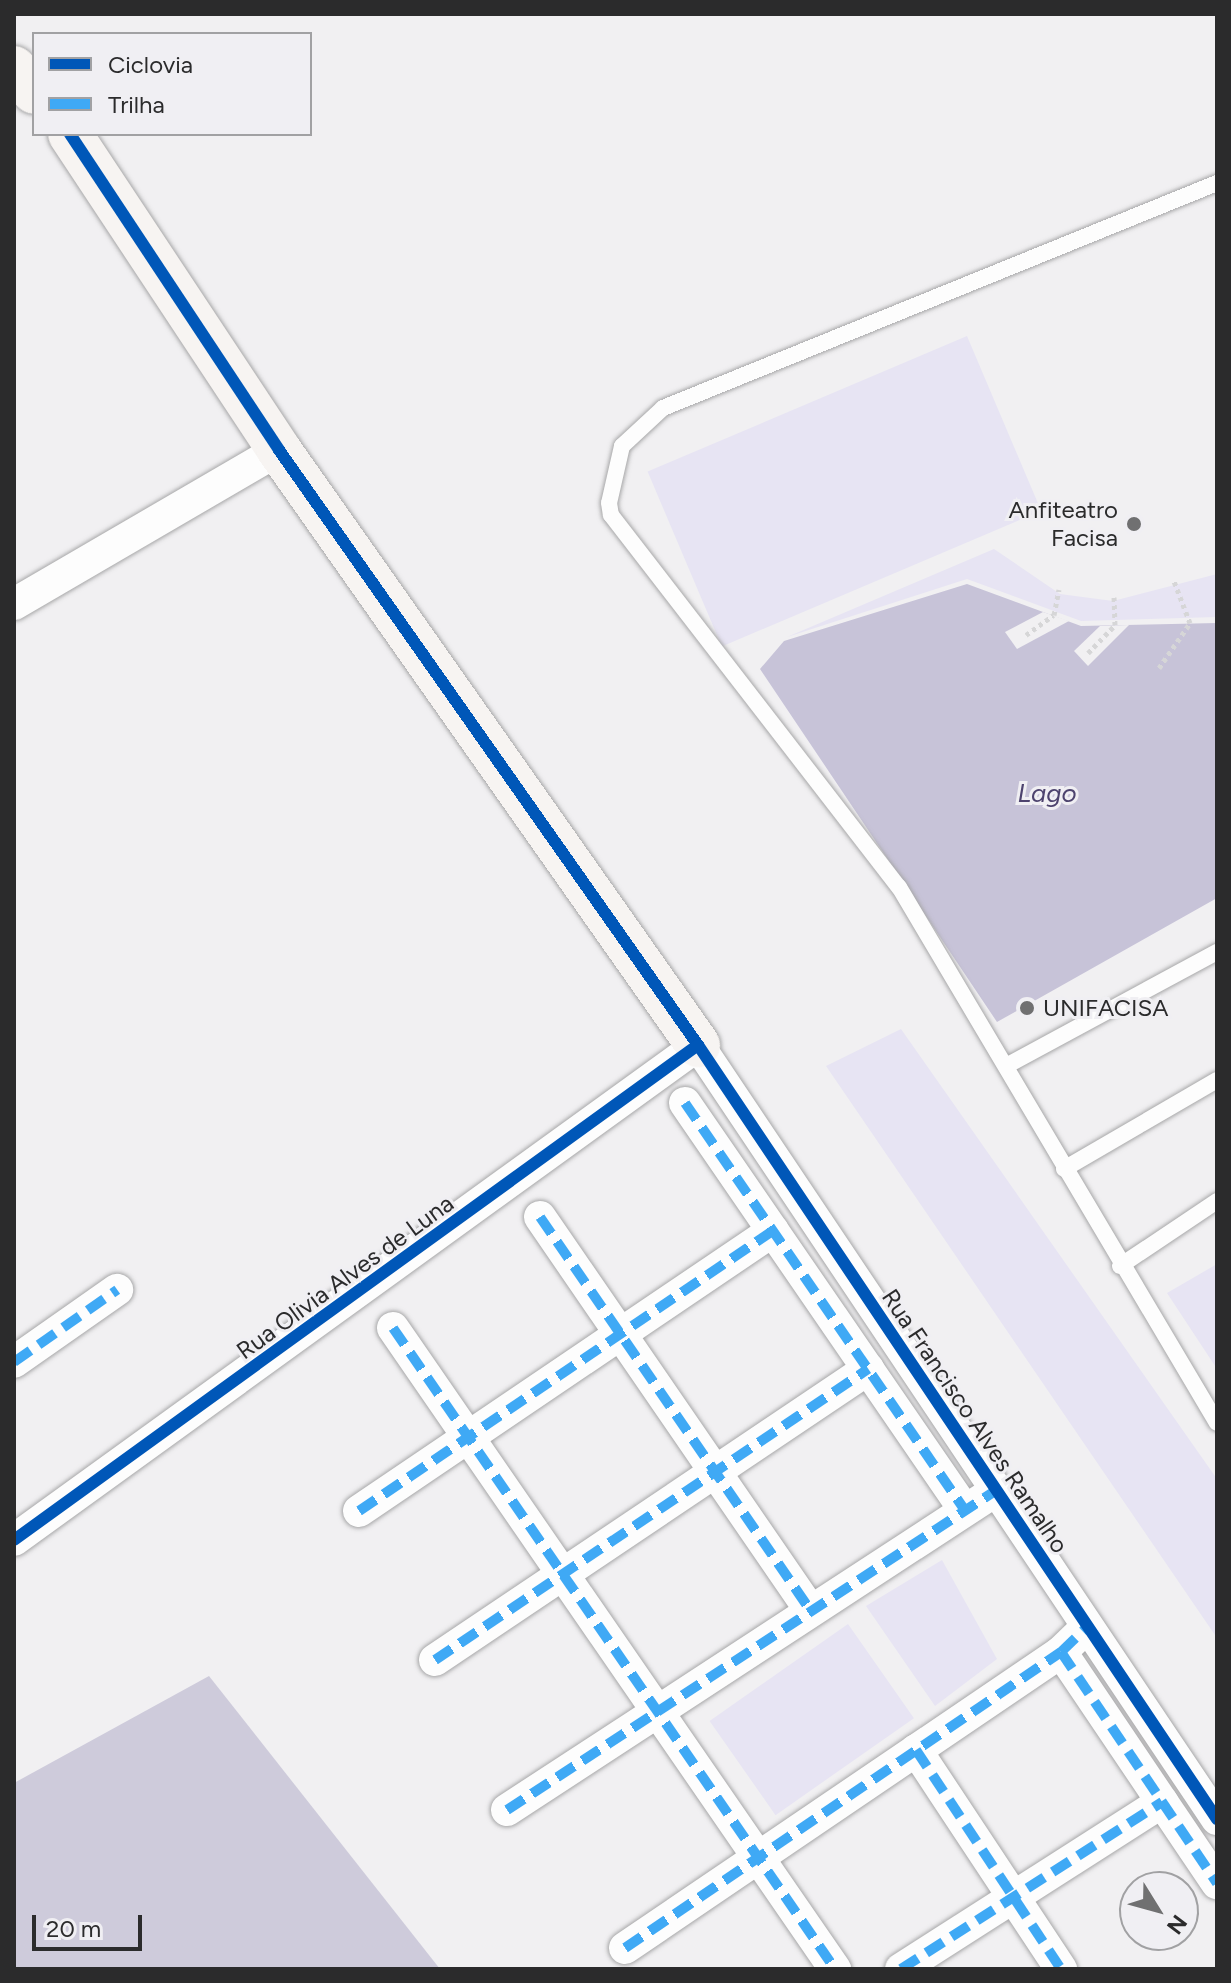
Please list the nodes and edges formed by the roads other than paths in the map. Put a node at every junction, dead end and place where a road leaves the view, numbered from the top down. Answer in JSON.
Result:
{"nodes":[{"id":1,"x":14,"y":68,"type":"edge"},
{"id":2,"x":32,"y":90,"type":"edge"},
{"id":3,"x":71,"y":136,"type":"edge"},
{"id":4,"x":1217,"y":183,"type":"edge"},
{"id":5,"x":279,"y":450,"type":"junction"},
{"id":6,"x":14,"y":604,"type":"edge"},
{"id":7,"x":1217,"y":952,"type":"edge"},
{"id":8,"x":698,"y":1045,"type":"junction"},
{"id":9,"x":1006,"y":1066,"type":"junction"},
{"id":10,"x":1217,"y":1080,"type":"edge"},
{"id":11,"x":685,"y":1103,"type":"dead end"},
{"id":12,"x":1064,"y":1169,"type":"junction"},
{"id":13,"x":1217,"y":1201,"type":"edge"},
{"id":14,"x":540,"y":1217,"type":"dead end"},
{"id":15,"x":773,"y":1231,"type":"junction"},
{"id":16,"x":1120,"y":1266,"type":"junction"},
{"id":17,"x":117,"y":1290,"type":"dead end"},
{"id":18,"x":393,"y":1328,"type":"dead end"},
{"id":19,"x":620,"y":1334,"type":"junction"},
{"id":20,"x":14,"y":1362,"type":"edge"},
{"id":21,"x":868,"y":1369,"type":"junction"},
{"id":22,"x":1217,"y":1423,"type":"edge"},
{"id":23,"x":468,"y":1437,"type":"junction"},
{"id":24,"x":715,"y":1471,"type":"junction"},
{"id":25,"x":995,"y":1491,"type":"junction"},
{"id":26,"x":965,"y":1510,"type":"junction"},
{"id":27,"x":359,"y":1511,"type":"dead end"},
{"id":28,"x":14,"y":1540,"type":"edge"},
{"id":29,"x":563,"y":1574,"type":"junction"},
{"id":30,"x":811,"y":1611,"type":"junction"},
{"id":31,"x":1087,"y":1627,"type":"junction"},
{"id":32,"x":1061,"y":1652,"type":"junction"},
{"id":33,"x":435,"y":1660,"type":"dead end"},
{"id":34,"x":658,"y":1712,"type":"junction"},
{"id":35,"x":916,"y":1750,"type":"junction"},
{"id":36,"x":1162,"y":1802,"type":"junction"},
{"id":37,"x":507,"y":1810,"type":"dead end"},
{"id":38,"x":1217,"y":1819,"type":"edge"},
{"id":39,"x":759,"y":1858,"type":"junction"},
{"id":40,"x":1217,"y":1883,"type":"edge"},
{"id":41,"x":1013,"y":1897,"type":"junction"},
{"id":42,"x":625,"y":1948,"type":"dead end"},
{"id":43,"x":835,"y":1969,"type":"edge"},
{"id":44,"x":901,"y":1969,"type":"edge"},
{"id":45,"x":1061,"y":1969,"type":"edge"}],
"edges":[{"from":1,"to":2,"type":"street"},
{"from":3,"to":5,"type":"street"},
{"from":4,"to":9,"type":"lane"},
{"from":5,"to":6,"type":"street"},
{"from":5,"to":8,"type":"street"},
{"from":7,"to":9,"type":"lane"},
{"from":8,"to":25,"type":"street","name":"Rua Francisco Alves Ramalho"},
{"from":8,"to":28,"type":"street","name":"Rua Olivia Alves de Luna"},
{"from":9,"to":12,"type":"lane"},
{"from":10,"to":12,"type":"lane"},
{"from":11,"to":15,"type":"street"},
{"from":12,"to":16,"type":"lane"},
{"from":13,"to":16,"type":"lane"},
{"from":14,"to":19,"type":"street"},
{"from":15,"to":19,"type":"street"},
{"from":15,"to":21,"type":"street"},
{"from":16,"to":22,"type":"lane"},
{"from":17,"to":20,"type":"street"},
{"from":18,"to":23,"type":"street"},
{"from":19,"to":23,"type":"street"},
{"from":19,"to":24,"type":"street"},
{"from":21,"to":24,"type":"street"},
{"from":21,"to":26,"type":"street"},
{"from":23,"to":27,"type":"street"},
{"from":23,"to":29,"type":"street"},
{"from":24,"to":29,"type":"street"},
{"from":24,"to":30,"type":"street"},
{"from":25,"to":26,"type":"street"},
{"from":25,"to":31,"type":"street","name":"Rua Francisco Alves Ramalho"},
{"from":26,"to":30,"type":"street"},
{"from":29,"to":33,"type":"street"},
{"from":29,"to":34,"type":"street"},
{"from":30,"to":34,"type":"street"},
{"from":31,"to":32,"type":"street"},
{"from":31,"to":38,"type":"street","name":"Rua Francisco Alves Ramalho"},
{"from":32,"to":35,"type":"street"},
{"from":32,"to":36,"type":"street"},
{"from":34,"to":37,"type":"street"},
{"from":34,"to":39,"type":"street"},
{"from":35,"to":39,"type":"street"},
{"from":35,"to":41,"type":"street"},
{"from":36,"to":40,"type":"street"},
{"from":36,"to":41,"type":"street"},
{"from":39,"to":42,"type":"street"},
{"from":39,"to":43,"type":"street"},
{"from":41,"to":44,"type":"street"},
{"from":41,"to":45,"type":"street"}]}
